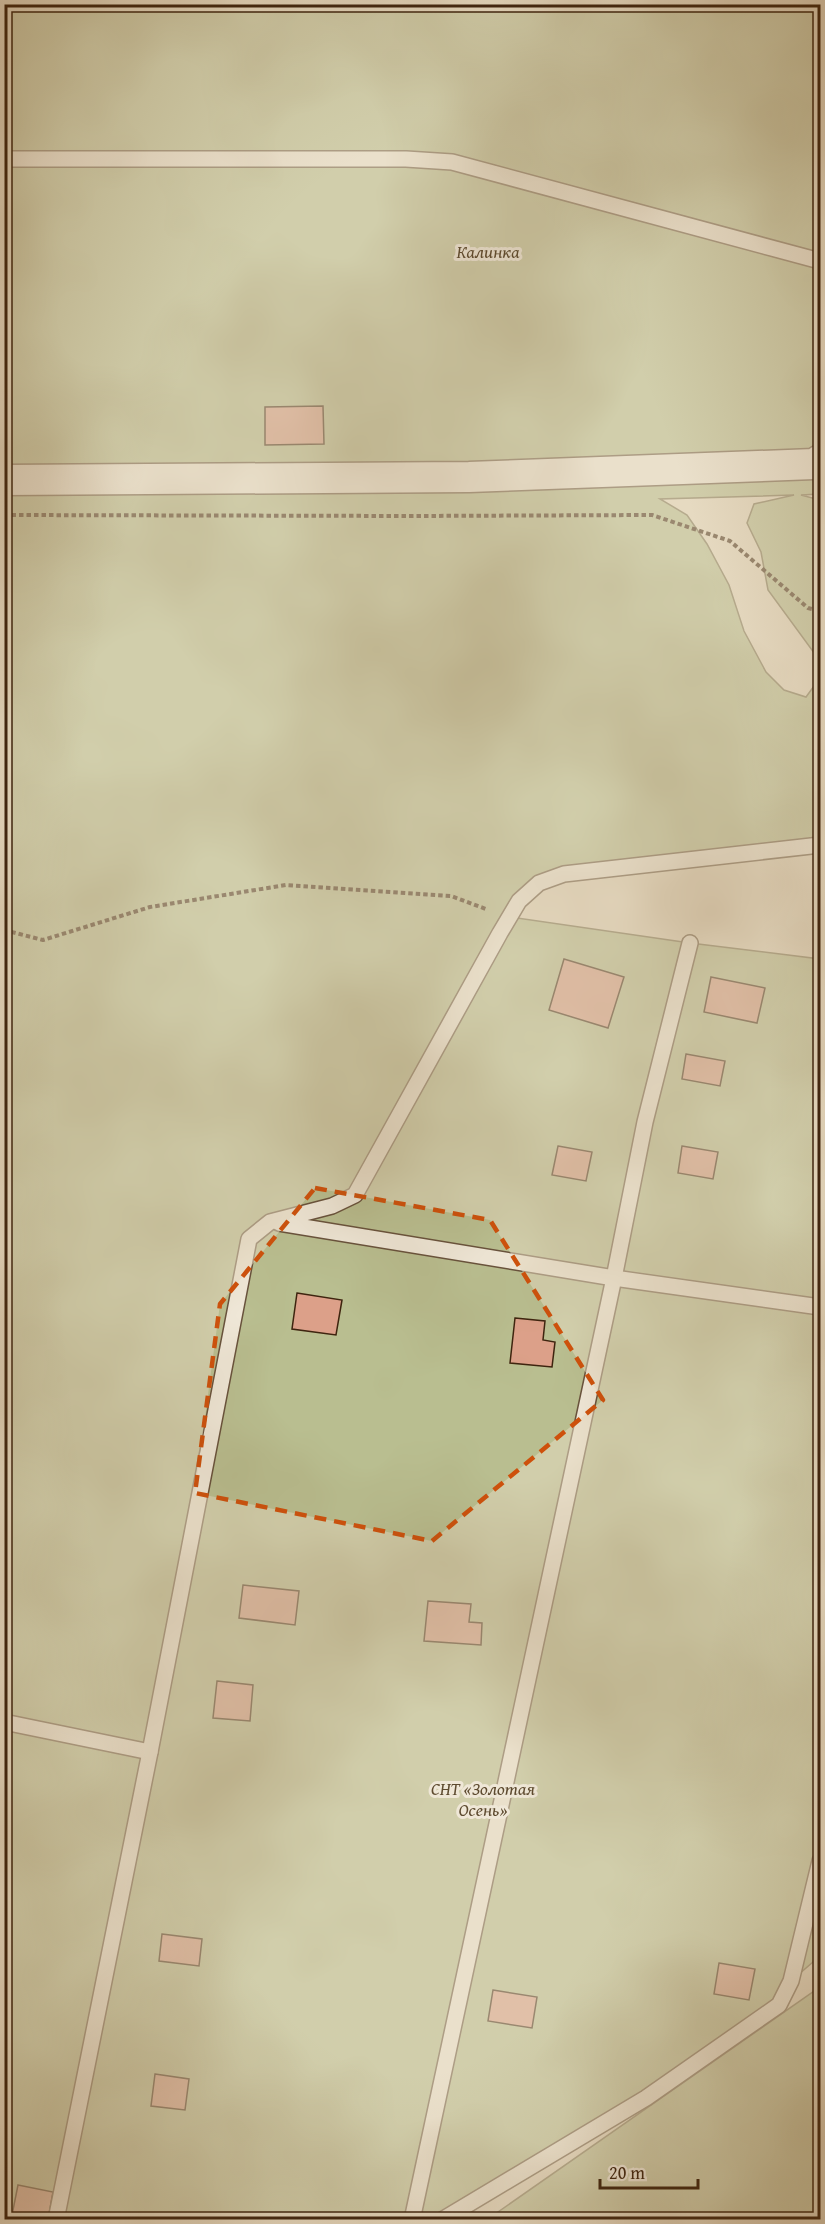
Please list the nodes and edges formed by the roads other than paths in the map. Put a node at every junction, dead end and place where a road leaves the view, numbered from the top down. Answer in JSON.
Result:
{"nodes":[{"id":1,"x":4,"y":159,"type":"edge"},
{"id":2,"x":820,"y":261,"type":"edge"},
{"id":3,"x":820,"y":460,"type":"edge"},
{"id":4,"x":4,"y":480,"type":"edge"},
{"id":5,"x":820,"y":845,"type":"edge"},
{"id":6,"x":690,"y":944,"type":"dead end"},
{"id":7,"x":270,"y":1222,"type":"junction"},
{"id":8,"x":614,"y":1278,"type":"junction"},
{"id":9,"x":820,"y":1307,"type":"edge"},
{"id":10,"x":4,"y":1722,"type":"edge"},
{"id":11,"x":150,"y":1752,"type":"junction"},
{"id":12,"x":820,"y":1861,"type":"edge"},
{"id":13,"x":56,"y":2220,"type":"edge"},
{"id":14,"x":412,"y":2220,"type":"edge"},
{"id":15,"x":442,"y":2220,"type":"edge"}],
"edges":[{"from":1,"to":2,"type":"lane"},
{"from":3,"to":4,"type":"street"},
{"from":5,"to":7,"type":"lane"},
{"from":6,"to":8,"type":"lane"},
{"from":7,"to":8,"type":"lane"},
{"from":7,"to":11,"type":"lane"},
{"from":8,"to":9,"type":"lane"},
{"from":8,"to":14,"type":"lane"},
{"from":10,"to":11,"type":"lane"},
{"from":11,"to":13,"type":"lane"},
{"from":12,"to":15,"type":"lane"}]}
